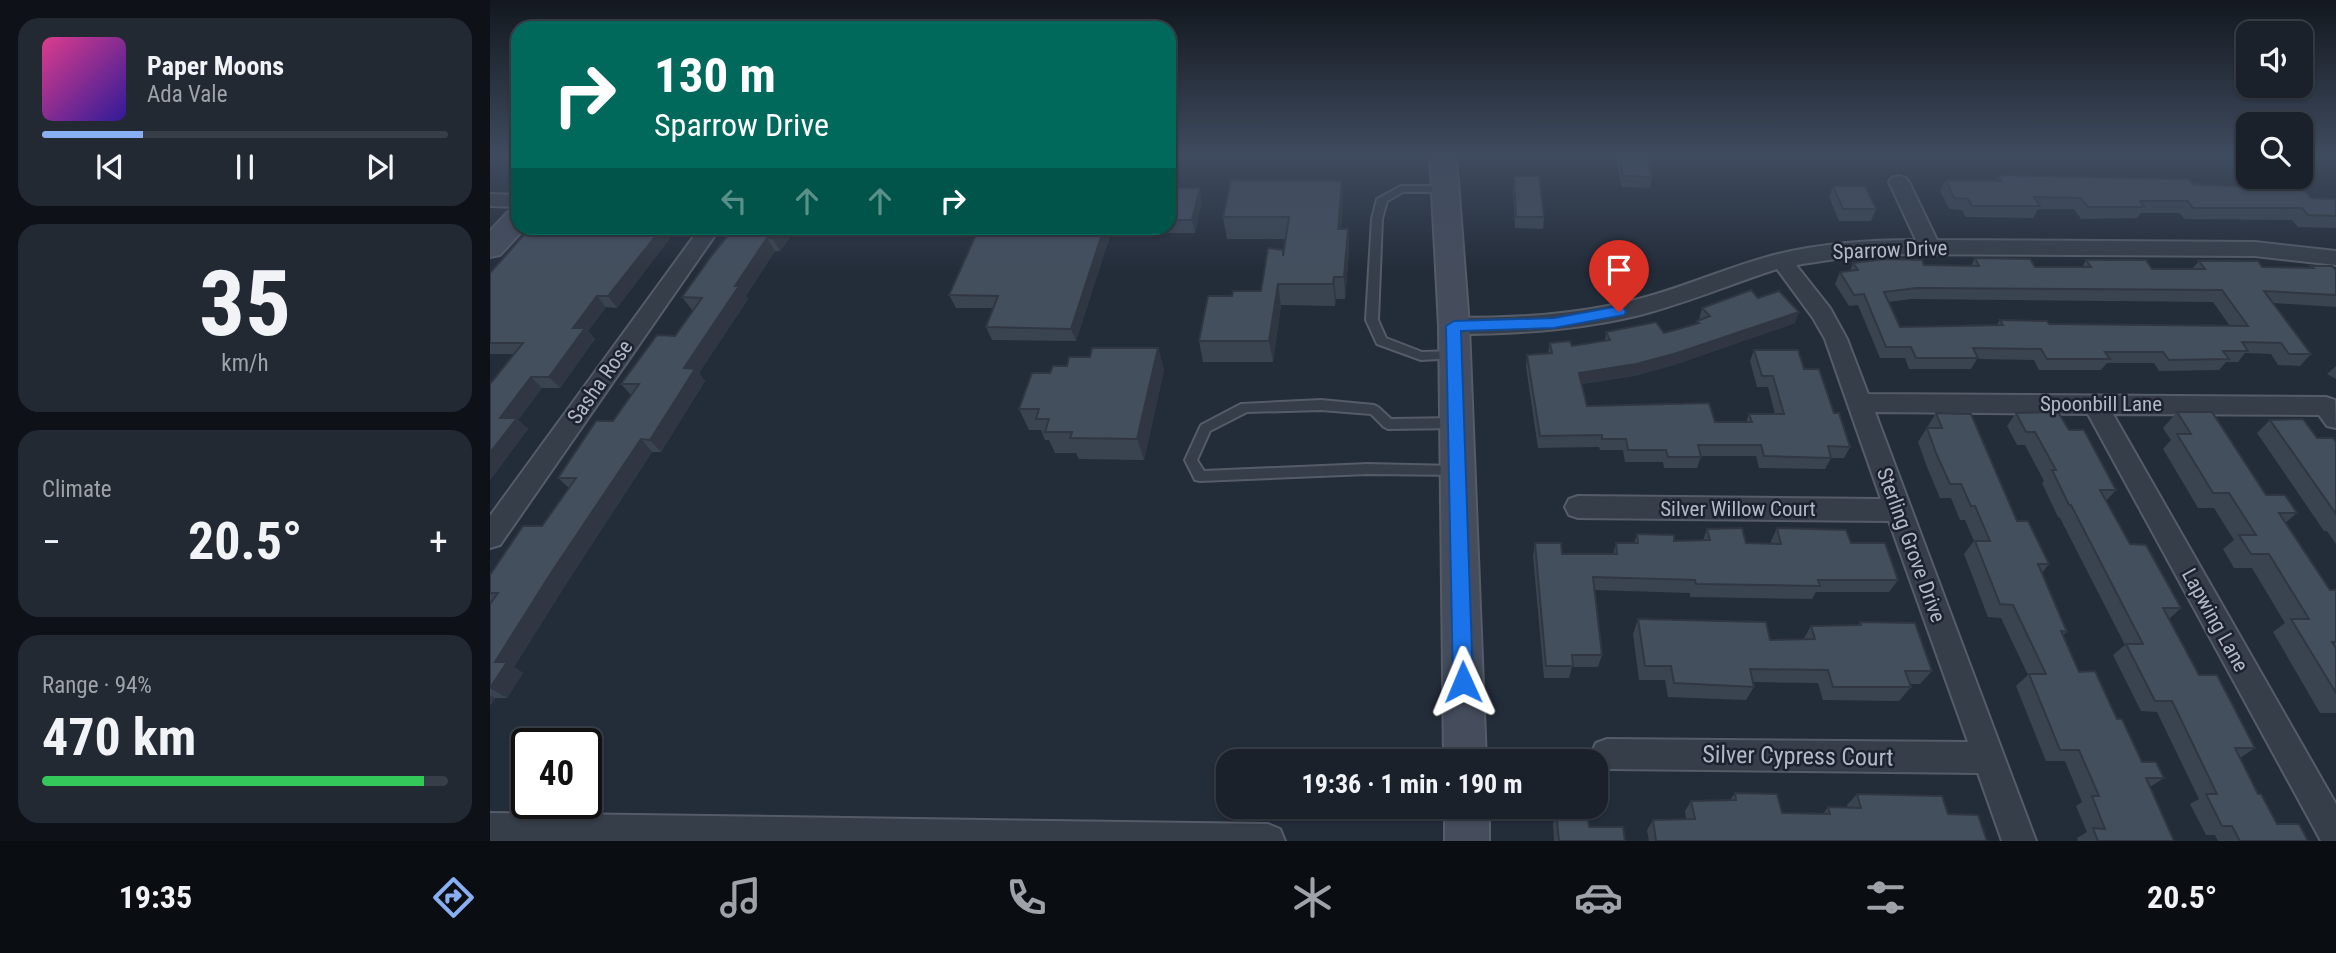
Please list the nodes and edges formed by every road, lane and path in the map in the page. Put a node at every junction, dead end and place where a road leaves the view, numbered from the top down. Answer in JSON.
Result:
{"nodes":[{"id":1,"x":1391,"y":194,"type":"edge"},
{"id":2,"x":1445,"y":194,"type":"edge"},
{"id":3,"x":1904,"y":194,"type":"edge"},
{"id":4,"x":490,"y":200,"type":"edge"},
{"id":5,"x":511,"y":201,"type":"edge"},
{"id":6,"x":511,"y":226,"type":"edge"},
{"id":7,"x":705,"y":235,"type":"edge"},
{"id":8,"x":1930,"y":247,"type":"junction"},
{"id":9,"x":490,"y":248,"type":"edge"},
{"id":10,"x":2336,"y":258,"type":"edge"},
{"id":11,"x":1781,"y":260,"type":"junction"},
{"id":12,"x":1454,"y":341,"type":"junction"},
{"id":13,"x":1860,"y":403,"type":"junction"},
{"id":14,"x":2095,"y":404,"type":"junction"},
{"id":15,"x":2336,"y":419,"type":"edge"},
{"id":16,"x":1456,"y":423,"type":"junction"},
{"id":17,"x":1458,"y":471,"type":"junction"},
{"id":18,"x":1578,"y":507,"type":"dead end"},
{"id":19,"x":1898,"y":510,"type":"junction"},
{"id":20,"x":490,"y":537,"type":"edge"},
{"id":21,"x":1465,"y":749,"type":"edge"},
{"id":22,"x":1608,"y":754,"type":"edge"},
{"id":23,"x":1989,"y":758,"type":"junction"},
{"id":24,"x":1466,"y":819,"type":"edge"},
{"id":25,"x":490,"y":829,"type":"edge"},
{"id":26,"x":2336,"y":836,"type":"edge"},
{"id":27,"x":912,"y":838,"type":"edge"},
{"id":28,"x":1268,"y":841,"type":"edge"},
{"id":29,"x":1467,"y":841,"type":"edge"},
{"id":30,"x":2019,"y":841,"type":"edge"}],
"edges":[{"from":1,"to":12,"type":"lane"},
{"from":2,"to":12,"type":"street"},
{"from":3,"to":8,"type":"street"},
{"from":4,"to":5,"type":"street"},
{"from":6,"to":9,"type":"street"},
{"from":7,"to":20,"type":"street","name":"Sasha Rose"},
{"from":8,"to":10,"type":"street","name":"Sparrow Drive"},
{"from":8,"to":11,"type":"street","name":"Sparrow Drive"},
{"from":11,"to":12,"type":"street","name":"Sparrow Drive"},
{"from":11,"to":13,"type":"street","name":"Sterling Grove Drive"},
{"from":12,"to":16,"type":"street"},
{"from":13,"to":14,"type":"street","name":"Spoonbill Lane"},
{"from":13,"to":19,"type":"street","name":"Sterling Grove Drive"},
{"from":14,"to":15,"type":"street","name":"Spoonbill Lane"},
{"from":14,"to":26,"type":"street","name":"Lapwing Lane"},
{"from":16,"to":17,"type":"street"},
{"from":16,"to":17,"type":"lane"},
{"from":17,"to":21,"type":"street"},
{"from":18,"to":19,"type":"street","name":"Silver Willow Court"},
{"from":19,"to":23,"type":"street","name":"Sterling Grove Drive"},
{"from":22,"to":23,"type":"street","name":"Silver Cypress Court"},
{"from":23,"to":30,"type":"street","name":"Sterling Grove Drive"},
{"from":24,"to":29,"type":"street"},
{"from":25,"to":27,"type":"street"},
{"from":27,"to":28,"type":"street"}]}
